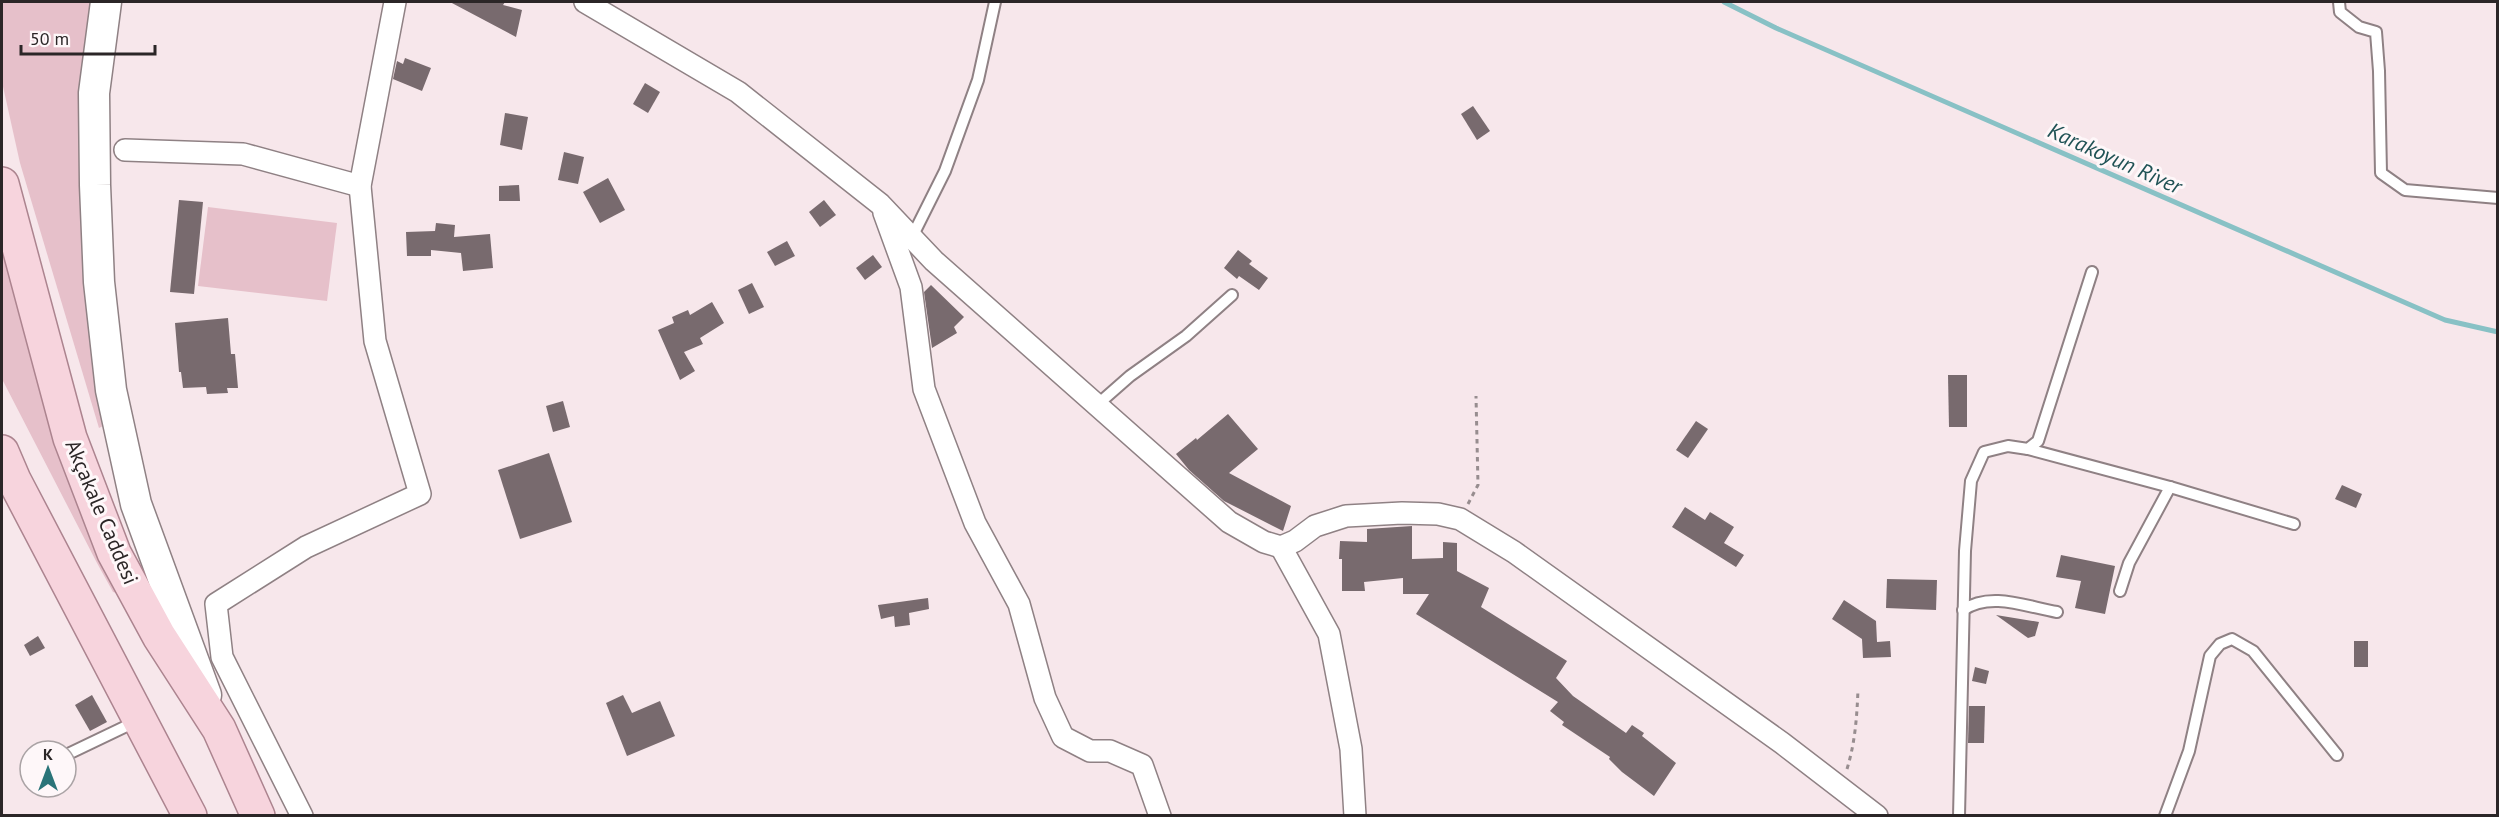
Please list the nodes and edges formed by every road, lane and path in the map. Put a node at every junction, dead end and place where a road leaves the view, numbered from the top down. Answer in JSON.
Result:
{"nodes":[{"id":1,"x":106,"y":2,"type":"edge"},
{"id":2,"x":395,"y":2,"type":"edge"},
{"id":3,"x":585,"y":2,"type":"edge"},
{"id":4,"x":995,"y":2,"type":"edge"},
{"id":5,"x":2339,"y":2,"type":"edge"},
{"id":6,"x":125,"y":150,"type":"dead end"},
{"id":7,"x":2,"y":184,"type":"edge"},
{"id":8,"x":360,"y":186,"type":"junction"},
{"id":9,"x":2498,"y":198,"type":"edge"},
{"id":10,"x":880,"y":204,"type":"junction"},
{"id":11,"x":912,"y":237,"type":"junction"},
{"id":12,"x":2092,"y":272,"type":"dead end"},
{"id":13,"x":1232,"y":295,"type":"dead end"},
{"id":14,"x":1476,"y":396,"type":"dead end"},
{"id":15,"x":1097,"y":405,"type":"junction"},
{"id":16,"x":2028,"y":449,"type":"junction"},
{"id":17,"x":2,"y":452,"type":"edge"},
{"id":18,"x":9,"y":487,"type":"edge"},
{"id":19,"x":2170,"y":487,"type":"junction"},
{"id":20,"x":1460,"y":519,"type":"junction"},
{"id":21,"x":2294,"y":524,"type":"dead end"},
{"id":22,"x":1281,"y":547,"type":"junction"},
{"id":23,"x":2120,"y":591,"type":"dead end"},
{"id":24,"x":1963,"y":610,"type":"junction"},
{"id":25,"x":2057,"y":612,"type":"dead end"},
{"id":26,"x":1858,"y":689,"type":"dead end"},
{"id":27,"x":140,"y":720,"type":"junction"},
{"id":28,"x":219,"y":729,"type":"junction"},
{"id":29,"x":78,"y":749,"type":"edge"},
{"id":30,"x":2337,"y":755,"type":"dead end"},
{"id":31,"x":1841,"y":788,"type":"junction"},
{"id":32,"x":190,"y":816,"type":"edge"},
{"id":33,"x":258,"y":816,"type":"edge"},
{"id":34,"x":302,"y":816,"type":"edge"},
{"id":35,"x":1160,"y":816,"type":"edge"},
{"id":36,"x":1355,"y":816,"type":"edge"},
{"id":37,"x":1877,"y":816,"type":"edge"},
{"id":38,"x":1959,"y":816,"type":"edge"},
{"id":39,"x":2165,"y":816,"type":"edge"}],
"edges":[{"from":1,"to":28,"type":"main road"},
{"from":2,"to":8,"type":"street"},
{"from":3,"to":10,"type":"street"},
{"from":4,"to":11,"type":"lane"},
{"from":5,"to":9,"type":"lane"},
{"from":6,"to":8,"type":"street"},
{"from":7,"to":28,"type":"main road","name":"Akçakale Caddesi"},
{"from":8,"to":34,"type":"street"},
{"from":10,"to":11,"type":"street"},
{"from":10,"to":35,"type":"street"},
{"from":11,"to":15,"type":"street"},
{"from":12,"to":16,"type":"lane"},
{"from":13,"to":15,"type":"lane"},
{"from":14,"to":20,"type":"path"},
{"from":15,"to":22,"type":"street"},
{"from":16,"to":19,"type":"lane"},
{"from":16,"to":24,"type":"lane"},
{"from":17,"to":18,"type":"main road"},
{"from":18,"to":27,"type":"main road"},
{"from":19,"to":21,"type":"lane"},
{"from":19,"to":23,"type":"lane"},
{"from":20,"to":22,"type":"street"},
{"from":20,"to":31,"type":"street"},
{"from":22,"to":36,"type":"street"},
{"from":24,"to":25,"type":"lane"},
{"from":24,"to":38,"type":"lane"},
{"from":26,"to":31,"type":"path"},
{"from":27,"to":29,"type":"lane"},
{"from":27,"to":32,"type":"main road"},
{"from":28,"to":33,"type":"main road","name":"Akçakale Caddesi"},
{"from":30,"to":39,"type":"lane"},
{"from":31,"to":37,"type":"street"}]}
